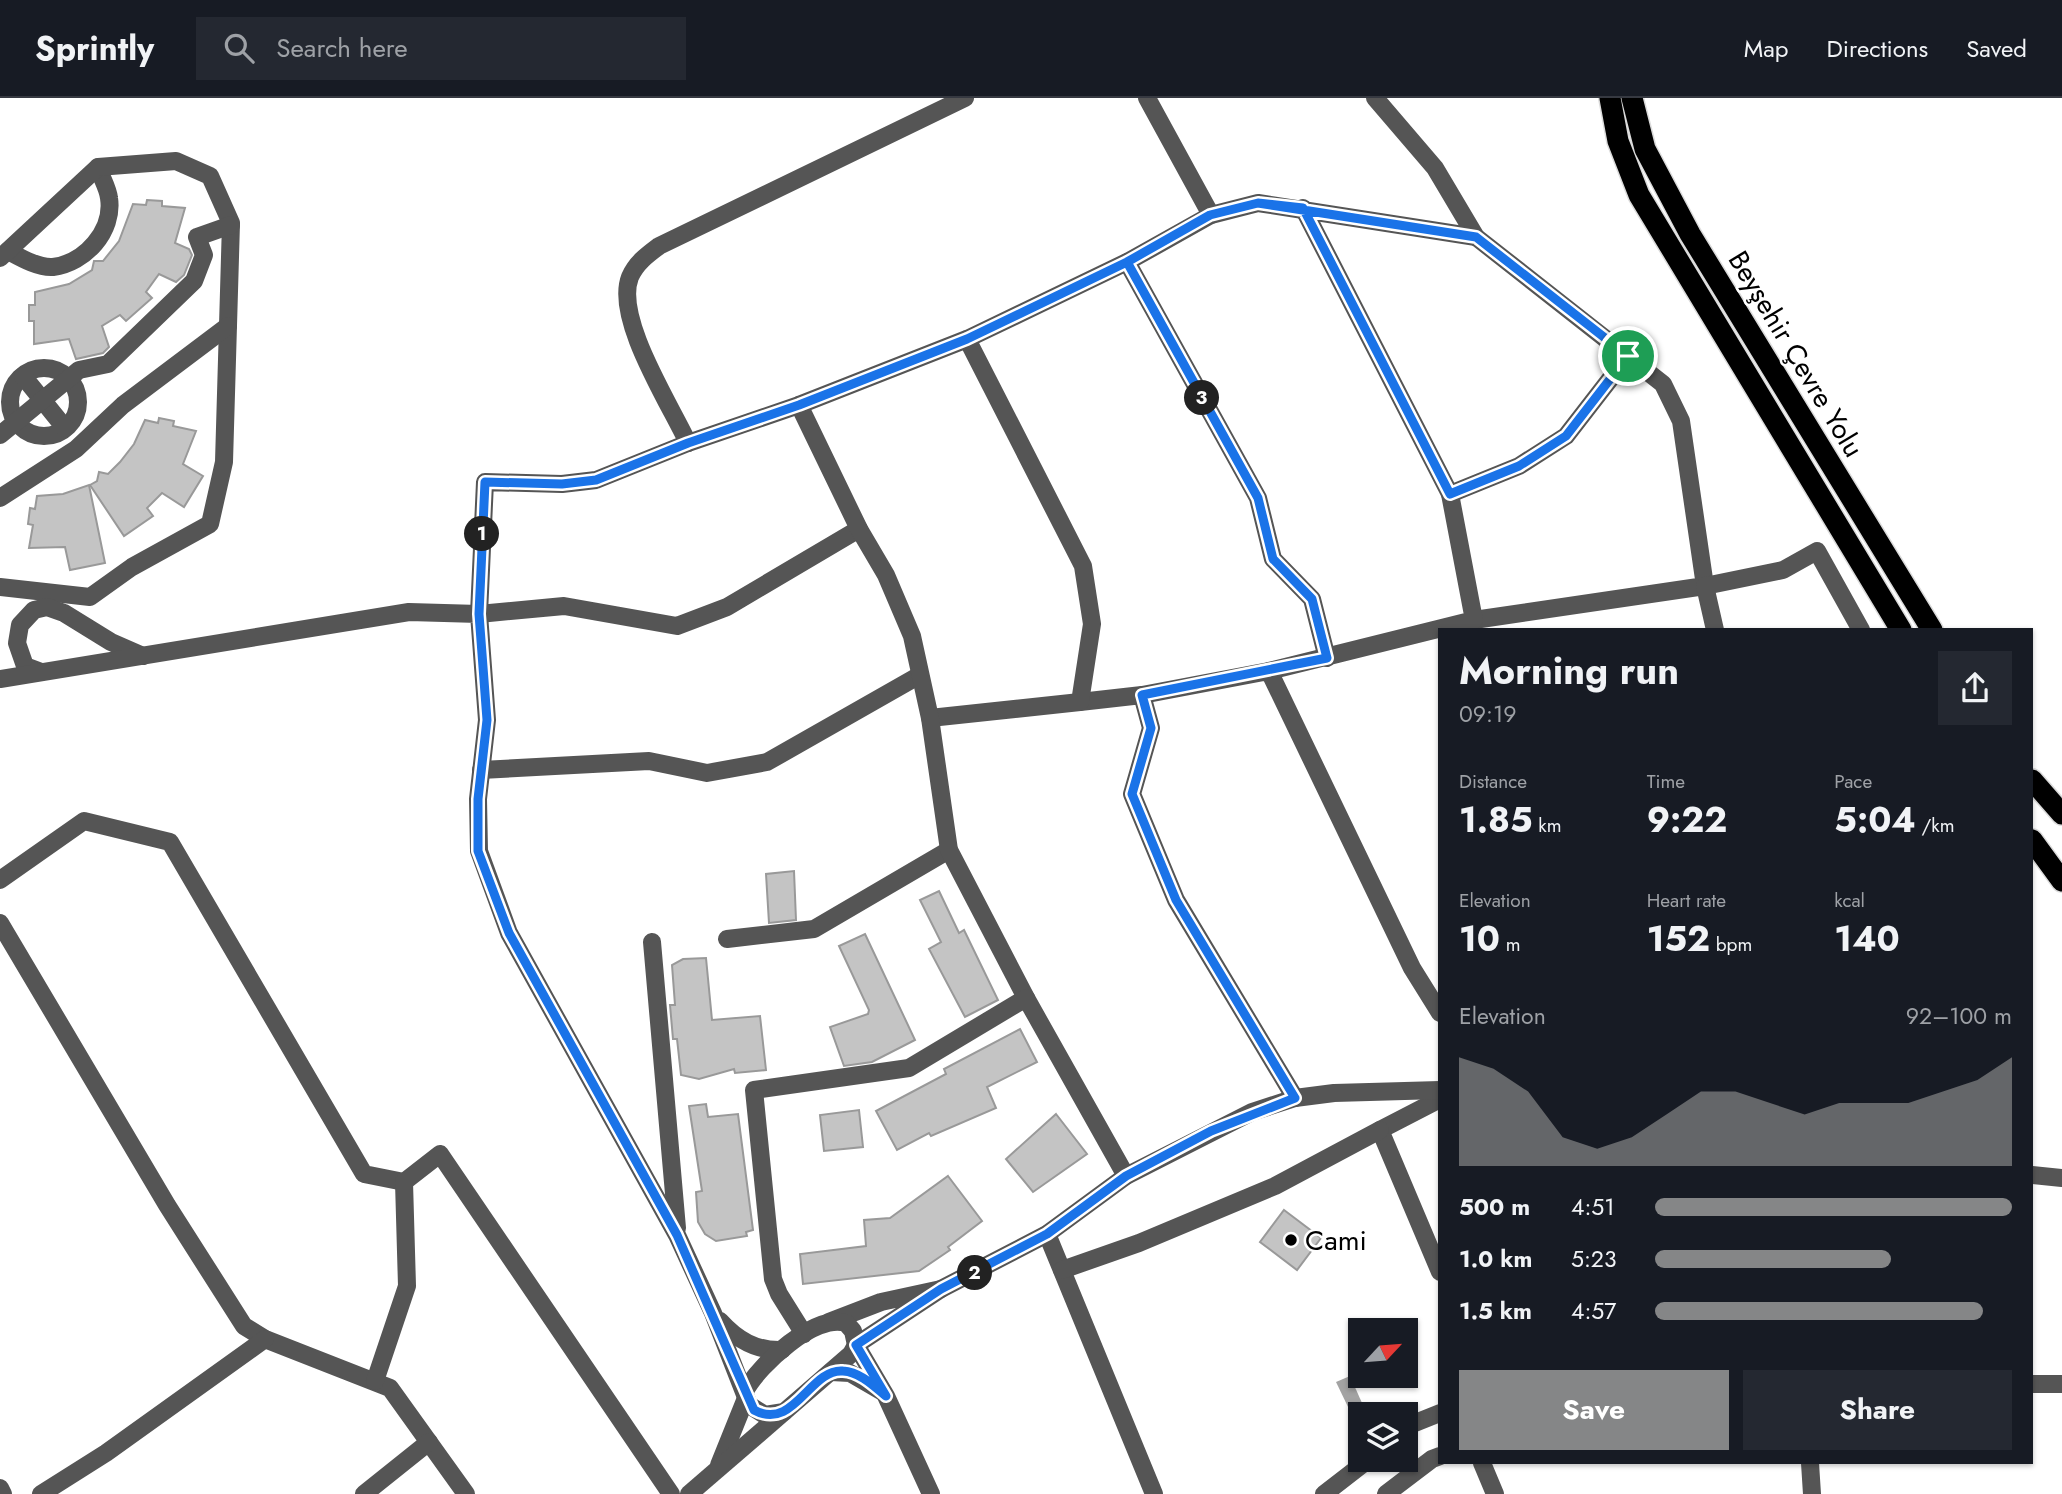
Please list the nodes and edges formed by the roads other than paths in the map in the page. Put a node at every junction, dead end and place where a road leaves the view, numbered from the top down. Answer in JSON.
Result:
{"nodes":[{"id":1,"x":965,"y":98,"type":"edge"},
{"id":2,"x":1147,"y":98,"type":"edge"},
{"id":3,"x":1375,"y":98,"type":"edge"},
{"id":4,"x":1610,"y":98,"type":"edge"},
{"id":5,"x":1632,"y":98,"type":"edge"},
{"id":6,"x":98,"y":167,"type":"junction"},
{"id":7,"x":1303,"y":208,"type":"junction"},
{"id":8,"x":1210,"y":215,"type":"junction"},
{"id":9,"x":231,"y":225,"type":"junction"},
{"id":10,"x":1476,"y":237,"type":"junction"},
{"id":11,"x":4,"y":255,"type":"edge"},
{"id":12,"x":1127,"y":262,"type":"junction"},
{"id":13,"x":228,"y":326,"type":"junction"},
{"id":14,"x":967,"y":339,"type":"junction"},
{"id":15,"x":1628,"y":356,"type":"junction"},
{"id":16,"x":23,"y":376,"type":"junction"},
{"id":17,"x":69,"y":379,"type":"junction"},
{"id":18,"x":43,"y":400,"type":"junction"},
{"id":19,"x":799,"y":405,"type":"junction"},
{"id":20,"x":17,"y":422,"type":"junction"},
{"id":21,"x":65,"y":428,"type":"junction"},
{"id":22,"x":0,"y":435,"type":"edge"},
{"id":23,"x":688,"y":443,"type":"junction"},
{"id":24,"x":1450,"y":494,"type":"junction"},
{"id":25,"x":0,"y":498,"type":"edge"},
{"id":26,"x":859,"y":529,"type":"junction"},
{"id":27,"x":1705,"y":586,"type":"junction"},
{"id":28,"x":0,"y":587,"type":"edge"},
{"id":29,"x":47,"y":600,"type":"junction"},
{"id":30,"x":479,"y":614,"type":"junction"},
{"id":31,"x":1474,"y":620,"type":"junction"},
{"id":32,"x":1508,"y":622,"type":"edge"},
{"id":33,"x":1443,"y":628,"type":"edge"},
{"id":34,"x":1714,"y":628,"type":"edge"},
{"id":35,"x":1860,"y":628,"type":"edge"},
{"id":36,"x":1900,"y":628,"type":"edge"},
{"id":37,"x":1931,"y":628,"type":"edge"},
{"id":38,"x":1438,"y":629,"type":"edge"},
{"id":39,"x":146,"y":657,"type":"junction"},
{"id":40,"x":1327,"y":658,"type":"junction"},
{"id":41,"x":1269,"y":671,"type":"junction"},
{"id":42,"x":44,"y":672,"type":"junction"},
{"id":43,"x":920,"y":675,"type":"junction"},
{"id":44,"x":0,"y":679,"type":"edge"},
{"id":45,"x":1142,"y":695,"type":"junction"},
{"id":46,"x":1080,"y":702,"type":"junction"},
{"id":47,"x":930,"y":718,"type":"junction"},
{"id":48,"x":481,"y":770,"type":"junction"},
{"id":49,"x":2033,"y":781,"type":"edge"},
{"id":50,"x":2062,"y":814,"type":"edge"},
{"id":51,"x":2033,"y":842,"type":"edge"},
{"id":52,"x":948,"y":850,"type":"junction"},
{"id":53,"x":0,"y":880,"type":"edge"},
{"id":54,"x":2062,"y":881,"type":"edge"},
{"id":55,"x":0,"y":923,"type":"edge"},
{"id":56,"x":727,"y":939,"type":"dead end"},
{"id":57,"x":652,"y":942,"type":"dead end"},
{"id":58,"x":1026,"y":998,"type":"junction"},
{"id":59,"x":1438,"y":1010,"type":"edge"},
{"id":60,"x":1438,"y":1090,"type":"edge"},
{"id":61,"x":1295,"y":1098,"type":"junction"},
{"id":62,"x":1438,"y":1100,"type":"edge"},
{"id":63,"x":1380,"y":1130,"type":"junction"},
{"id":64,"x":2062,"y":1172,"type":"edge"},
{"id":65,"x":2036,"y":1175,"type":"edge"},
{"id":66,"x":1126,"y":1176,"type":"junction"},
{"id":67,"x":2062,"y":1178,"type":"edge"},
{"id":68,"x":404,"y":1182,"type":"junction"},
{"id":69,"x":1047,"y":1234,"type":"junction"},
{"id":70,"x":677,"y":1235,"type":"junction"},
{"id":71,"x":1438,"y":1267,"type":"edge"},
{"id":72,"x":1062,"y":1270,"type":"junction"},
{"id":73,"x":941,"y":1289,"type":"junction"},
{"id":74,"x":713,"y":1313,"type":"junction"},
{"id":75,"x":829,"y":1322,"type":"junction"},
{"id":76,"x":804,"y":1334,"type":"junction"},
{"id":77,"x":265,"y":1339,"type":"junction"},
{"id":78,"x":856,"y":1345,"type":"junction"},
{"id":79,"x":782,"y":1350,"type":"junction"},
{"id":80,"x":831,"y":1372,"type":"junction"},
{"id":81,"x":375,"y":1381,"type":"junction"},
{"id":82,"x":2033,"y":1384,"type":"edge"},
{"id":83,"x":2062,"y":1384,"type":"edge"},
{"id":84,"x":746,"y":1394,"type":"junction"},
{"id":85,"x":886,"y":1396,"type":"junction"},
{"id":86,"x":785,"y":1412,"type":"junction"},
{"id":87,"x":1438,"y":1414,"type":"edge"},
{"id":88,"x":1418,"y":1422,"type":"edge"},
{"id":89,"x":429,"y":1442,"type":"junction"},
{"id":90,"x":1438,"y":1457,"type":"edge"},
{"id":91,"x":1482,"y":1464,"type":"edge"},
{"id":92,"x":1810,"y":1464,"type":"edge"},
{"id":93,"x":718,"y":1468,"type":"junction"},
{"id":94,"x":1352,"y":1472,"type":"edge"},
{"id":95,"x":0,"y":1488,"type":"edge"},
{"id":96,"x":3,"y":1494,"type":"edge"},
{"id":97,"x":41,"y":1494,"type":"edge"},
{"id":98,"x":364,"y":1494,"type":"edge"},
{"id":99,"x":466,"y":1494,"type":"edge"},
{"id":100,"x":671,"y":1494,"type":"edge"},
{"id":101,"x":689,"y":1494,"type":"edge"},
{"id":102,"x":931,"y":1494,"type":"edge"},
{"id":103,"x":1154,"y":1494,"type":"edge"},
{"id":104,"x":1324,"y":1494,"type":"edge"},
{"id":105,"x":1386,"y":1494,"type":"edge"},
{"id":106,"x":1495,"y":1494,"type":"edge"},
{"id":107,"x":1812,"y":1494,"type":"edge"}],
"edges":[{"from":1,"to":23,"type":"street"},
{"from":2,"to":8,"type":"street"},
{"from":3,"to":10,"type":"street"},
{"from":4,"to":36,"type":"highway","name":"Beyşehir Çevre Yolu"},
{"from":5,"to":37,"type":"highway","name":"Beyşehir Çevre Yolu"},
{"from":6,"to":9,"type":"street"},
{"from":6,"to":11,"type":"street"},
{"from":6,"to":11,"type":"street"},
{"from":7,"to":8,"type":"street"},
{"from":7,"to":10,"type":"street"},
{"from":7,"to":24,"type":"street"},
{"from":8,"to":12,"type":"street"},
{"from":9,"to":13,"type":"street"},
{"from":9,"to":17,"type":"street"},
{"from":10,"to":15,"type":"street"},
{"from":12,"to":14,"type":"street"},
{"from":12,"to":40,"type":"street"},
{"from":13,"to":25,"type":"street"},
{"from":13,"to":29,"type":"street"},
{"from":14,"to":19,"type":"street"},
{"from":14,"to":46,"type":"street"},
{"from":15,"to":24,"type":"street"},
{"from":15,"to":27,"type":"street"},
{"from":16,"to":17,"type":"street"},
{"from":16,"to":18,"type":"street"},
{"from":16,"to":20,"type":"street"},
{"from":17,"to":18,"type":"street"},
{"from":17,"to":21,"type":"street"},
{"from":18,"to":20,"type":"street"},
{"from":18,"to":21,"type":"street"},
{"from":19,"to":23,"type":"street"},
{"from":19,"to":26,"type":"street"},
{"from":20,"to":21,"type":"street"},
{"from":20,"to":22,"type":"street"},
{"from":23,"to":30,"type":"street"},
{"from":24,"to":31,"type":"street"},
{"from":26,"to":30,"type":"street"},
{"from":26,"to":43,"type":"street"},
{"from":27,"to":32,"type":"street"},
{"from":27,"to":34,"type":"street"},
{"from":27,"to":35,"type":"street"},
{"from":28,"to":29,"type":"street"},
{"from":29,"to":39,"type":"street"},
{"from":29,"to":42,"type":"street"},
{"from":30,"to":39,"type":"street"},
{"from":30,"to":48,"type":"street"},
{"from":31,"to":32,"type":"street"},
{"from":31,"to":33,"type":"street"},
{"from":38,"to":40,"type":"street"},
{"from":39,"to":42,"type":"street"},
{"from":40,"to":41,"type":"street"},
{"from":41,"to":45,"type":"street"},
{"from":41,"to":59,"type":"street"},
{"from":42,"to":44,"type":"street"},
{"from":43,"to":47,"type":"street"},
{"from":43,"to":48,"type":"street"},
{"from":45,"to":46,"type":"street"},
{"from":45,"to":61,"type":"street"},
{"from":46,"to":47,"type":"street"},
{"from":47,"to":52,"type":"street"},
{"from":48,"to":70,"type":"street"},
{"from":49,"to":50,"type":"highway"},
{"from":51,"to":54,"type":"highway"},
{"from":52,"to":56,"type":"street"},
{"from":52,"to":58,"type":"street"},
{"from":53,"to":68,"type":"street"},
{"from":55,"to":77,"type":"street"},
{"from":57,"to":70,"type":"street"},
{"from":58,"to":66,"type":"street"},
{"from":58,"to":76,"type":"street"},
{"from":60,"to":61,"type":"street"},
{"from":61,"to":66,"type":"street"},
{"from":62,"to":63,"type":"street"},
{"from":63,"to":71,"type":"street"},
{"from":63,"to":72,"type":"street"},
{"from":64,"to":65,"type":"street"},
{"from":65,"to":67,"type":"street"},
{"from":66,"to":69,"type":"street"},
{"from":68,"to":81,"type":"street"},
{"from":68,"to":100,"type":"street"},
{"from":69,"to":72,"type":"street"},
{"from":69,"to":73,"type":"street"},
{"from":70,"to":74,"type":"street"},
{"from":72,"to":103,"type":"street"},
{"from":73,"to":75,"type":"street"},
{"from":73,"to":78,"type":"street"},
{"from":74,"to":79,"type":"street"},
{"from":74,"to":84,"type":"street"},
{"from":75,"to":76,"type":"street"},
{"from":75,"to":78,"type":"street"},
{"from":76,"to":79,"type":"street"},
{"from":77,"to":81,"type":"street"},
{"from":77,"to":97,"type":"street"},
{"from":78,"to":80,"type":"street"},
{"from":78,"to":85,"type":"street"},
{"from":79,"to":84,"type":"street"},
{"from":80,"to":85,"type":"street"},
{"from":80,"to":86,"type":"street"},
{"from":81,"to":89,"type":"street"},
{"from":82,"to":83,"type":"street"},
{"from":84,"to":86,"type":"street"},
{"from":84,"to":93,"type":"street"},
{"from":85,"to":102,"type":"street"},
{"from":86,"to":93,"type":"street"},
{"from":87,"to":88,"type":"street"},
{"from":89,"to":98,"type":"street"},
{"from":89,"to":99,"type":"street"},
{"from":90,"to":105,"type":"street"},
{"from":91,"to":106,"type":"street"},
{"from":92,"to":107,"type":"street"},
{"from":93,"to":101,"type":"street"},
{"from":94,"to":104,"type":"street"},
{"from":95,"to":96,"type":"street"}]}
